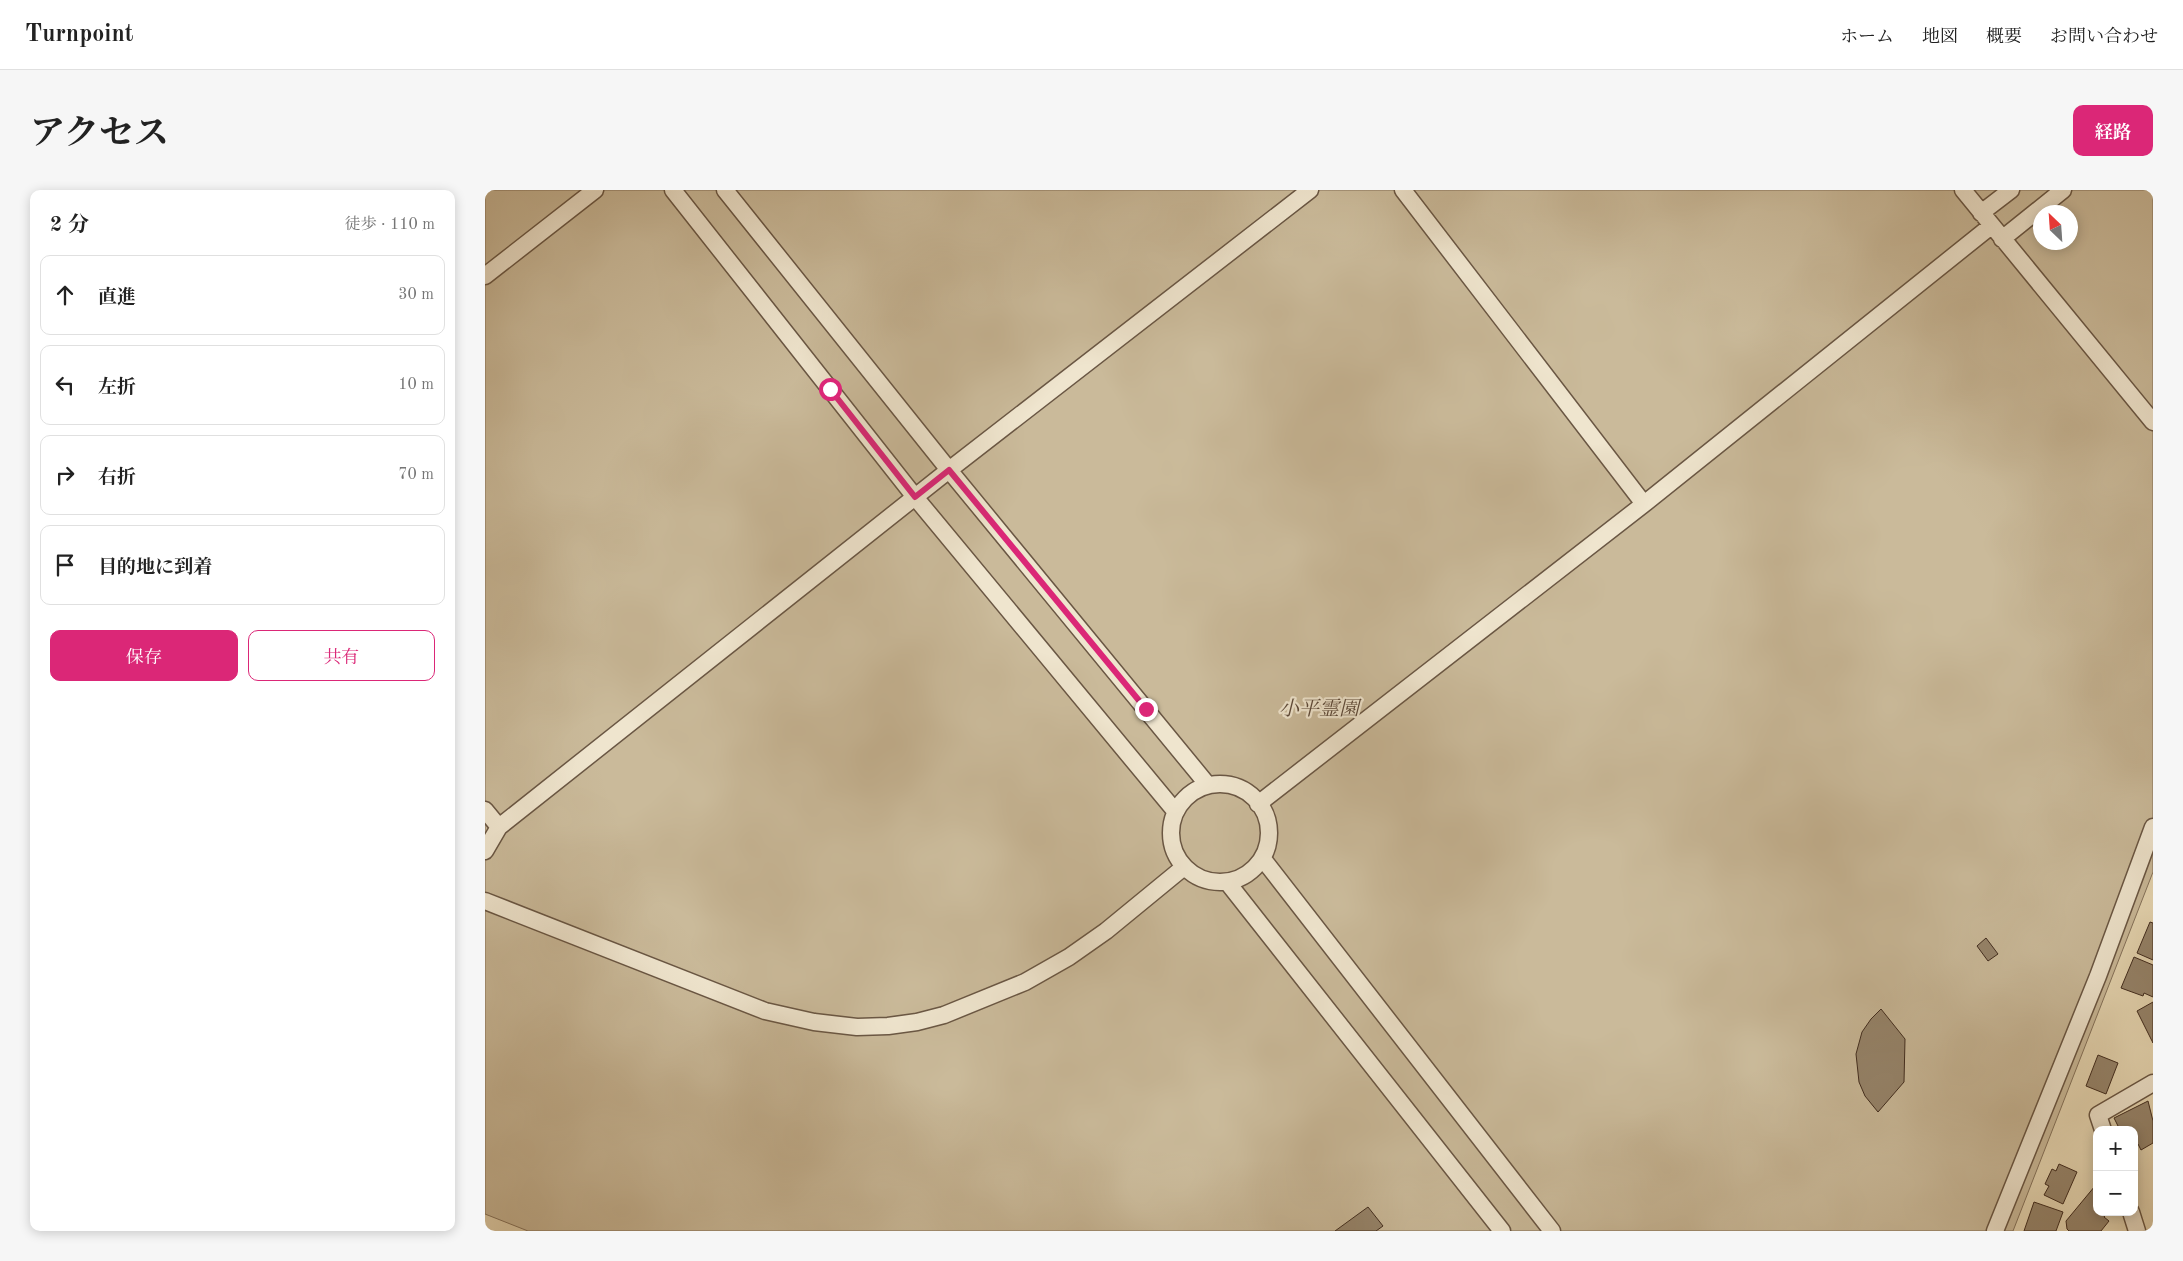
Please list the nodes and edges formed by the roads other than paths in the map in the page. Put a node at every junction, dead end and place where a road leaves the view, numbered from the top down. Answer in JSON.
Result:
{"nodes":[{"id":1,"x":595,"y":190,"type":"edge"},
{"id":2,"x":673,"y":190,"type":"edge"},
{"id":3,"x":725,"y":190,"type":"edge"},
{"id":4,"x":1310,"y":190,"type":"edge"},
{"id":5,"x":1403,"y":190,"type":"edge"},
{"id":6,"x":1963,"y":190,"type":"edge"},
{"id":7,"x":2011,"y":190,"type":"edge"},
{"id":8,"x":2063,"y":190,"type":"edge"},
{"id":9,"x":1986,"y":220,"type":"junction"},
{"id":10,"x":2002,"y":239,"type":"junction"},
{"id":11,"x":485,"y":276,"type":"edge"},
{"id":12,"x":2153,"y":422,"type":"edge"},
{"id":13,"x":949,"y":470,"type":"junction"},
{"id":14,"x":915,"y":497,"type":"junction"},
{"id":15,"x":1645,"y":504,"type":"junction"},
{"id":16,"x":1207,"y":784,"type":"junction"},
{"id":17,"x":1258,"y":804,"type":"junction"},
{"id":18,"x":485,"y":810,"type":"edge"},
{"id":19,"x":1175,"y":811,"type":"junction"},
{"id":20,"x":499,"y":827,"type":"junction"},
{"id":21,"x":2153,"y":827,"type":"edge"},
{"id":22,"x":485,"y":851,"type":"edge"},
{"id":23,"x":1263,"y":859,"type":"junction"},
{"id":24,"x":1184,"y":867,"type":"junction"},
{"id":25,"x":1228,"y":882,"type":"junction"},
{"id":26,"x":485,"y":901,"type":"edge"},
{"id":27,"x":2153,"y":1083,"type":"edge"},
{"id":28,"x":2102,"y":1126,"type":"edge"},
{"id":29,"x":2132,"y":1216,"type":"edge"},
{"id":30,"x":1502,"y":1231,"type":"edge"},
{"id":31,"x":1552,"y":1231,"type":"edge"},
{"id":32,"x":1995,"y":1231,"type":"edge"},
{"id":33,"x":2137,"y":1231,"type":"edge"}],
"edges":[{"from":1,"to":11,"type":"lane"},
{"from":2,"to":14,"type":"lane"},
{"from":3,"to":13,"type":"lane"},
{"from":4,"to":13,"type":"lane"},
{"from":5,"to":15,"type":"lane"},
{"from":6,"to":9,"type":"lane"},
{"from":7,"to":9,"type":"lane"},
{"from":8,"to":10,"type":"lane"},
{"from":9,"to":10,"type":"lane"},
{"from":9,"to":15,"type":"lane"},
{"from":10,"to":12,"type":"lane"},
{"from":13,"to":14,"type":"lane"},
{"from":13,"to":16,"type":"lane"},
{"from":14,"to":19,"type":"lane"},
{"from":14,"to":20,"type":"lane"},
{"from":15,"to":17,"type":"lane"},
{"from":16,"to":17,"type":"lane"},
{"from":16,"to":19,"type":"lane"},
{"from":17,"to":23,"type":"lane"},
{"from":18,"to":20,"type":"lane"},
{"from":19,"to":24,"type":"lane"},
{"from":20,"to":22,"type":"lane"},
{"from":21,"to":32,"type":"lane"},
{"from":23,"to":25,"type":"lane"},
{"from":23,"to":31,"type":"lane"},
{"from":24,"to":25,"type":"lane"},
{"from":24,"to":26,"type":"lane"},
{"from":25,"to":30,"type":"lane"},
{"from":27,"to":28,"type":"lane"},
{"from":29,"to":33,"type":"lane"}]}
